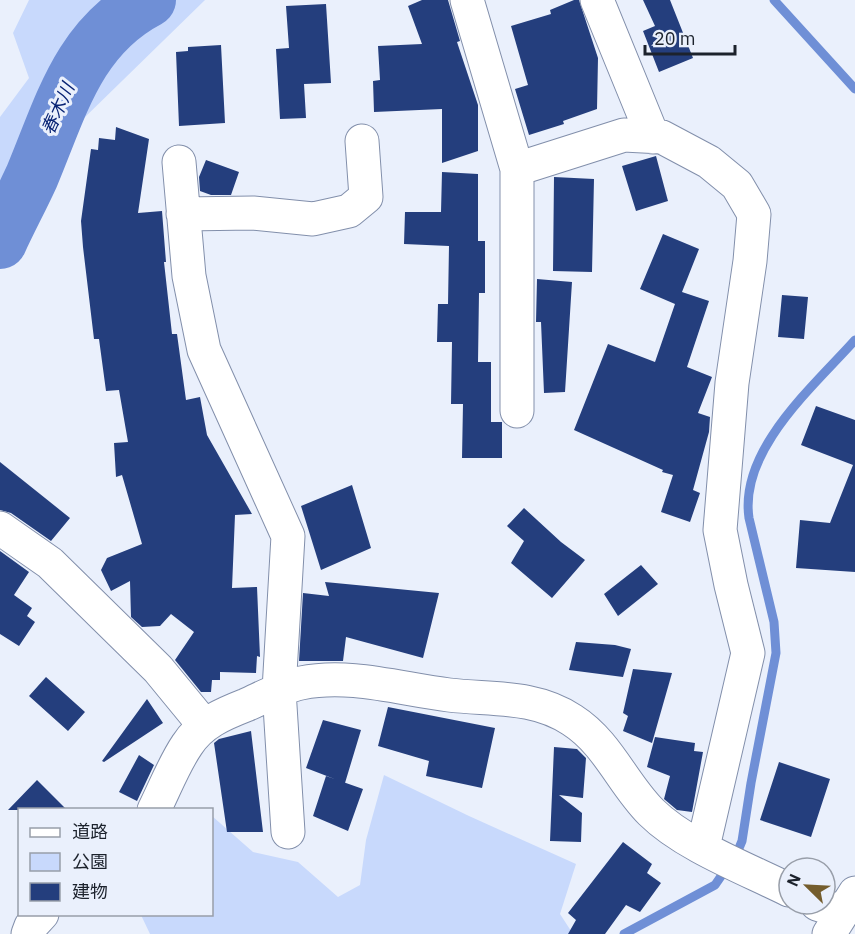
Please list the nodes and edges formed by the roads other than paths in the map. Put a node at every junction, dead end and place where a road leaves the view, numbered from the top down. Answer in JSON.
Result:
{"nodes":[{"id":1,"x":467,"y":0,"type":"edge"},
{"id":2,"x":597,"y":0,"type":"edge"},
{"id":3,"x":653,"y":137,"type":"junction"},
{"id":4,"x":362,"y":141,"type":"dead end"},
{"id":5,"x":179,"y":162,"type":"dead end"},
{"id":6,"x":518,"y":169,"type":"junction"},
{"id":7,"x":183,"y":214,"type":"junction"},
{"id":8,"x":517,"y":411,"type":"dead end"},
{"id":9,"x":0,"y":528,"type":"edge"},
{"id":10,"x":279,"y":690,"type":"junction"},
{"id":11,"x":204,"y":725,"type":"junction"},
{"id":12,"x":155,"y":808,"type":"edge"},
{"id":13,"x":288,"y":832,"type":"dead end"},
{"id":14,"x":703,"y":848,"type":"junction"},
{"id":15,"x":777,"y":884,"type":"edge"},
{"id":16,"x":41,"y":916,"type":"edge"},
{"id":17,"x":28,"y":934,"type":"edge"}],
"edges":[{"from":1,"to":6,"type":"street"},
{"from":2,"to":3,"type":"street"},
{"from":3,"to":6,"type":"street"},
{"from":3,"to":14,"type":"street"},
{"from":4,"to":7,"type":"street"},
{"from":5,"to":7,"type":"street"},
{"from":6,"to":8,"type":"street"},
{"from":7,"to":10,"type":"street"},
{"from":9,"to":11,"type":"street"},
{"from":10,"to":11,"type":"street"},
{"from":10,"to":13,"type":"street"},
{"from":10,"to":14,"type":"street"},
{"from":11,"to":12,"type":"street"},
{"from":14,"to":15,"type":"street"},
{"from":16,"to":17,"type":"street"}]}
